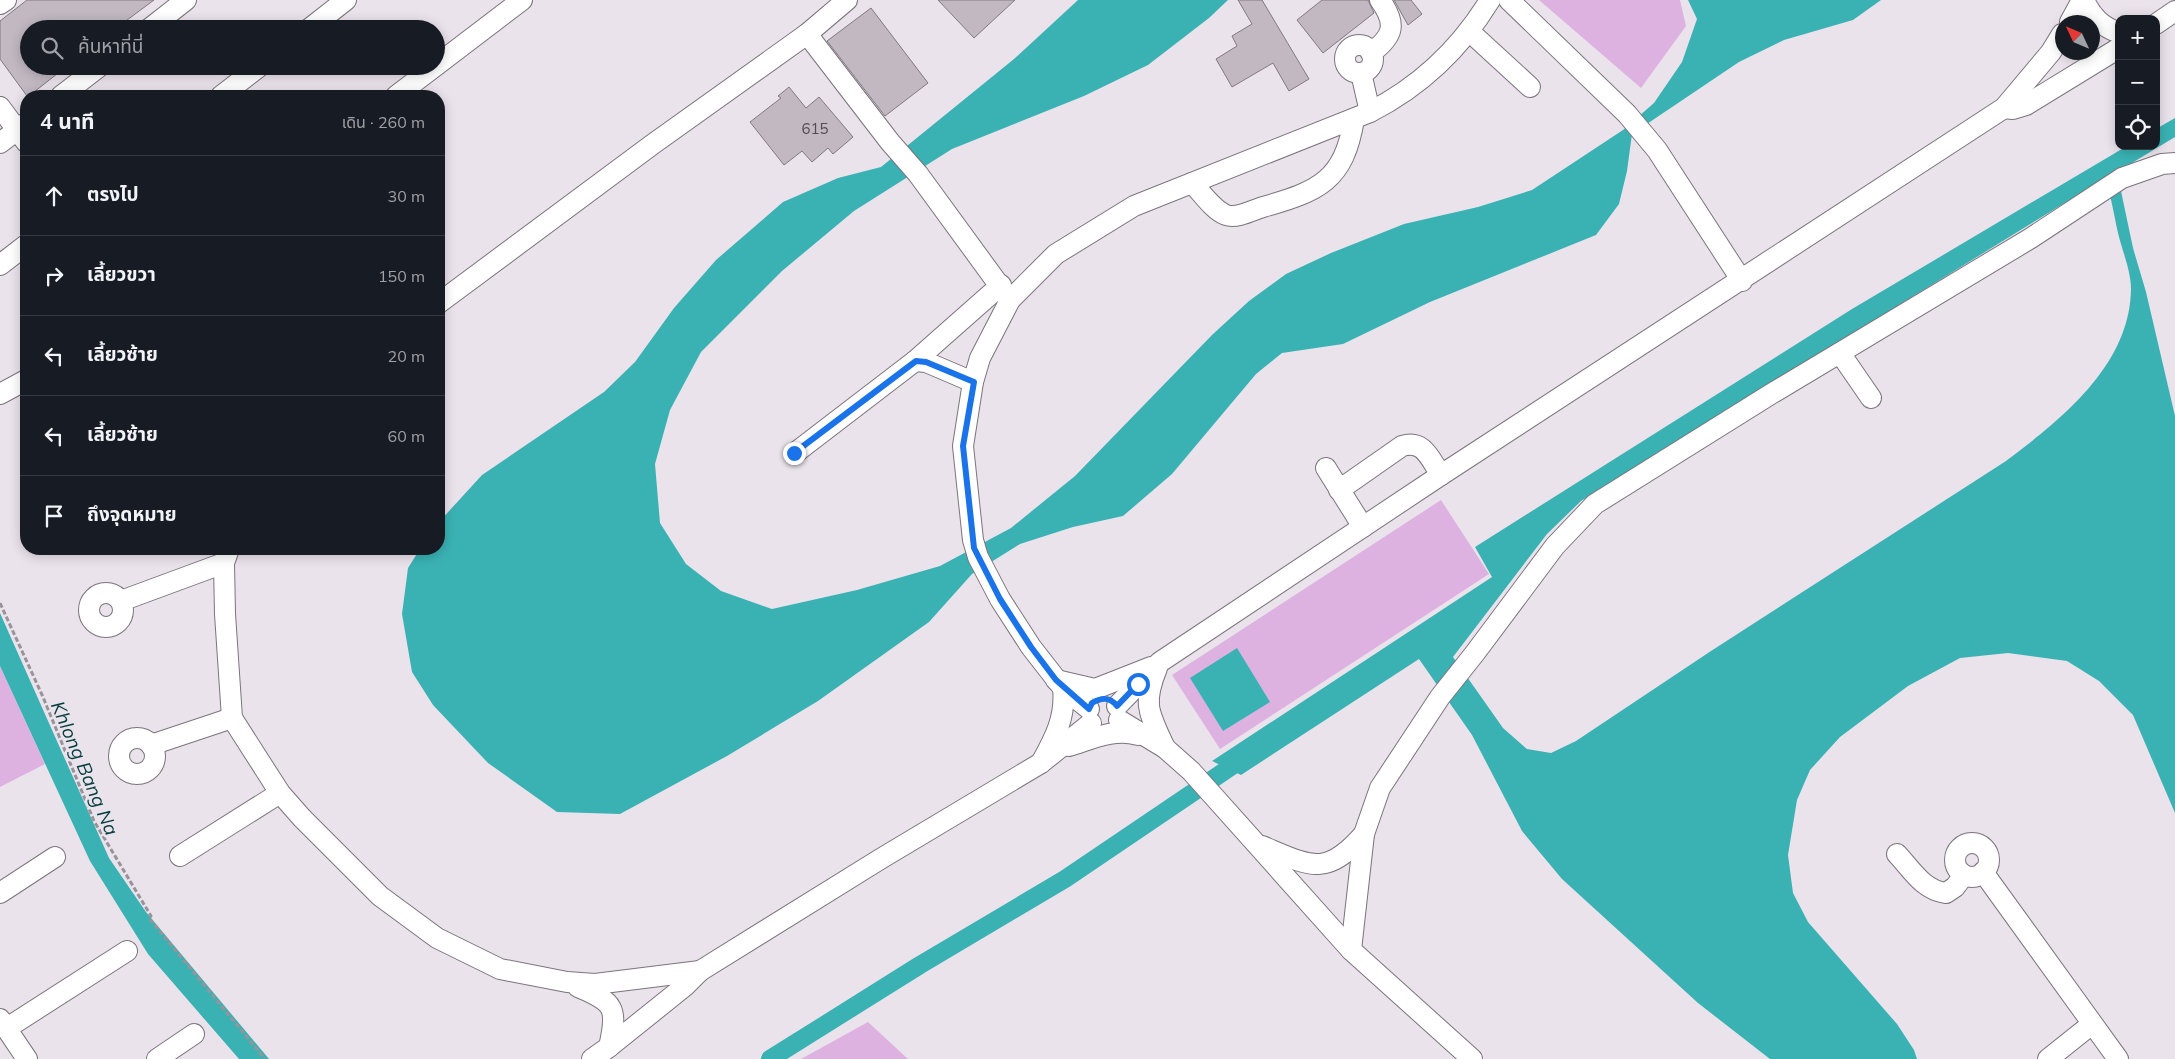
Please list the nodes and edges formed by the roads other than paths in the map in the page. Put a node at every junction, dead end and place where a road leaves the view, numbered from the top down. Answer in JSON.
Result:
{"nodes":[{"id":1,"x":6,"y":0,"type":"edge"},
{"id":2,"x":186,"y":0,"type":"edge"},
{"id":3,"x":346,"y":0,"type":"edge"},
{"id":4,"x":522,"y":0,"type":"edge"},
{"id":5,"x":846,"y":0,"type":"edge"},
{"id":6,"x":1380,"y":0,"type":"edge"},
{"id":7,"x":1490,"y":0,"type":"edge"},
{"id":8,"x":1509,"y":0,"type":"edge"},
{"id":9,"x":2083,"y":0,"type":"edge"},
{"id":10,"x":0,"y":4,"type":"edge"},
{"id":11,"x":322,"y":7,"type":"edge"},
{"id":12,"x":2175,"y":11,"type":"edge"},
{"id":13,"x":2074,"y":15,"type":"edge"},
{"id":14,"x":160,"y":20,"type":"edge"},
{"id":15,"x":314,"y":20,"type":"edge"},
{"id":16,"x":2160,"y":21,"type":"edge"},
{"id":17,"x":1469,"y":30,"type":"junction"},
{"id":18,"x":2115,"y":32,"type":"edge"},
{"id":19,"x":807,"y":34,"type":"junction"},
{"id":20,"x":2055,"y":45,"type":"edge"},
{"id":21,"x":2115,"y":50,"type":"edge"},
{"id":22,"x":445,"y":59,"type":"edge"},
{"id":23,"x":88,"y":75,"type":"edge"},
{"id":24,"x":248,"y":75,"type":"edge"},
{"id":25,"x":424,"y":75,"type":"edge"},
{"id":26,"x":1530,"y":87,"type":"dead end"},
{"id":27,"x":69,"y":90,"type":"edge"},
{"id":28,"x":229,"y":90,"type":"edge"},
{"id":29,"x":404,"y":90,"type":"edge"},
{"id":30,"x":0,"y":107,"type":"edge"},
{"id":31,"x":2004,"y":108,"type":"junction"},
{"id":32,"x":1362,"y":115,"type":"junction"},
{"id":33,"x":20,"y":129,"type":"edge"},
{"id":34,"x":20,"y":133,"type":"edge"},
{"id":35,"x":0,"y":143,"type":"edge"},
{"id":36,"x":2175,"y":163,"type":"edge"},
{"id":37,"x":1192,"y":183,"type":"junction"},
{"id":38,"x":20,"y":250,"type":"edge"},
{"id":39,"x":0,"y":265,"type":"edge"},
{"id":40,"x":1742,"y":281,"type":"junction"},
{"id":41,"x":1005,"y":292,"type":"junction"},
{"id":42,"x":445,"y":299,"type":"edge"},
{"id":43,"x":1840,"y":353,"type":"junction"},
{"id":44,"x":916,"y":361,"type":"junction"},
{"id":45,"x":974,"y":382,"type":"junction"},
{"id":46,"x":20,"y":383,"type":"edge"},
{"id":47,"x":0,"y":394,"type":"edge"},
{"id":48,"x":1871,"y":398,"type":"dead end"},
{"id":49,"x":794,"y":453,"type":"dead end"},
{"id":50,"x":1326,"y":468,"type":"dead end"},
{"id":51,"x":1441,"y":475,"type":"junction"},
{"id":52,"x":1340,"y":490,"type":"junction"},
{"id":53,"x":1363,"y":527,"type":"junction"},
{"id":54,"x":226,"y":556,"type":"edge"},
{"id":55,"x":121,"y":601,"type":"dead end"},
{"id":56,"x":1158,"y":664,"type":"junction"},
{"id":57,"x":1059,"y":684,"type":"junction"},
{"id":58,"x":1118,"y":713,"type":"junction"},
{"id":59,"x":1090,"y":716,"type":"junction"},
{"id":60,"x":232,"y":718,"type":"junction"},
{"id":61,"x":151,"y":745,"type":"dead end"},
{"id":62,"x":1160,"y":745,"type":"junction"},
{"id":63,"x":1058,"y":750,"type":"junction"},
{"id":64,"x":1041,"y":763,"type":"junction"},
{"id":65,"x":280,"y":793,"type":"junction"},
{"id":66,"x":1364,"y":834,"type":"junction"},
{"id":67,"x":1258,"y":845,"type":"junction"},
{"id":68,"x":1897,"y":854,"type":"dead end"},
{"id":69,"x":180,"y":856,"type":"dead end"},
{"id":70,"x":55,"y":857,"type":"dead end"},
{"id":71,"x":1983,"y":872,"type":"junction"},
{"id":72,"x":1964,"y":875,"type":"junction"},
{"id":73,"x":0,"y":892,"type":"edge"},
{"id":74,"x":1351,"y":950,"type":"junction"},
{"id":75,"x":127,"y":951,"type":"dead end"},
{"id":76,"x":700,"y":971,"type":"junction"},
{"id":77,"x":567,"y":982,"type":"junction"},
{"id":78,"x":3,"y":1023,"type":"edge"},
{"id":79,"x":2092,"y":1024,"type":"junction"},
{"id":80,"x":194,"y":1034,"type":"dead end"},
{"id":81,"x":609,"y":1047,"type":"junction"},
{"id":82,"x":27,"y":1059,"type":"edge"},
{"id":83,"x":157,"y":1059,"type":"edge"},
{"id":84,"x":592,"y":1059,"type":"edge"},
{"id":85,"x":1472,"y":1059,"type":"edge"},
{"id":86,"x":2048,"y":1059,"type":"edge"},
{"id":87,"x":2118,"y":1059,"type":"edge"}],
"edges":[{"from":1,"to":10,"type":"street"},
{"from":2,"to":14,"type":"street"},
{"from":3,"to":11,"type":"street"},
{"from":4,"to":22,"type":"street"},
{"from":5,"to":19,"type":"street"},
{"from":6,"to":32,"type":"street"},
{"from":7,"to":17,"type":"street"},
{"from":8,"to":40,"type":"street"},
{"from":9,"to":13,"type":"street"},
{"from":9,"to":18,"type":"street"},
{"from":11,"to":15,"type":"street"},
{"from":12,"to":16,"type":"street"},
{"from":17,"to":26,"type":"street"},
{"from":17,"to":32,"type":"street"},
{"from":19,"to":41,"type":"street"},
{"from":19,"to":42,"type":"street"},
{"from":20,"to":31,"type":"street"},
{"from":21,"to":31,"type":"street"},
{"from":23,"to":27,"type":"street"},
{"from":24,"to":28,"type":"street"},
{"from":25,"to":29,"type":"street"},
{"from":30,"to":33,"type":"street"},
{"from":31,"to":40,"type":"street"},
{"from":32,"to":37,"type":"street"},
{"from":32,"to":37,"type":"street"},
{"from":34,"to":35,"type":"street"},
{"from":36,"to":43,"type":"street"},
{"from":37,"to":41,"type":"street"},
{"from":38,"to":39,"type":"street"},
{"from":40,"to":51,"type":"street"},
{"from":41,"to":44,"type":"street"},
{"from":41,"to":45,"type":"street"},
{"from":43,"to":48,"type":"street"},
{"from":43,"to":66,"type":"street"},
{"from":44,"to":45,"type":"street"},
{"from":44,"to":49,"type":"street"},
{"from":45,"to":57,"type":"street"},
{"from":46,"to":47,"type":"street"},
{"from":50,"to":52,"type":"street"},
{"from":51,"to":52,"type":"street"},
{"from":51,"to":53,"type":"street"},
{"from":52,"to":53,"type":"street"},
{"from":53,"to":56,"type":"street"},
{"from":54,"to":55,"type":"street"},
{"from":54,"to":60,"type":"street"},
{"from":56,"to":57,"type":"street"},
{"from":56,"to":58,"type":"street"},
{"from":56,"to":62,"type":"street"},
{"from":57,"to":59,"type":"street"},
{"from":57,"to":64,"type":"street"},
{"from":58,"to":59,"type":"street"},
{"from":58,"to":62,"type":"street"},
{"from":59,"to":63,"type":"street"},
{"from":60,"to":61,"type":"street"},
{"from":60,"to":65,"type":"street"},
{"from":62,"to":63,"type":"street"},
{"from":62,"to":67,"type":"street"},
{"from":63,"to":64,"type":"street"},
{"from":64,"to":76,"type":"street"},
{"from":65,"to":69,"type":"street"},
{"from":65,"to":77,"type":"street"},
{"from":66,"to":67,"type":"street"},
{"from":66,"to":74,"type":"street"},
{"from":67,"to":74,"type":"street"},
{"from":68,"to":72,"type":"street"},
{"from":70,"to":73,"type":"street"},
{"from":71,"to":72,"type":"street"},
{"from":71,"to":72,"type":"street"},
{"from":71,"to":79,"type":"street"},
{"from":74,"to":85,"type":"street"},
{"from":75,"to":78,"type":"street"},
{"from":76,"to":77,"type":"street"},
{"from":76,"to":81,"type":"street"},
{"from":77,"to":81,"type":"street"},
{"from":78,"to":82,"type":"street"},
{"from":79,"to":86,"type":"street"},
{"from":79,"to":87,"type":"street"},
{"from":80,"to":83,"type":"street"},
{"from":81,"to":84,"type":"street"}]}
